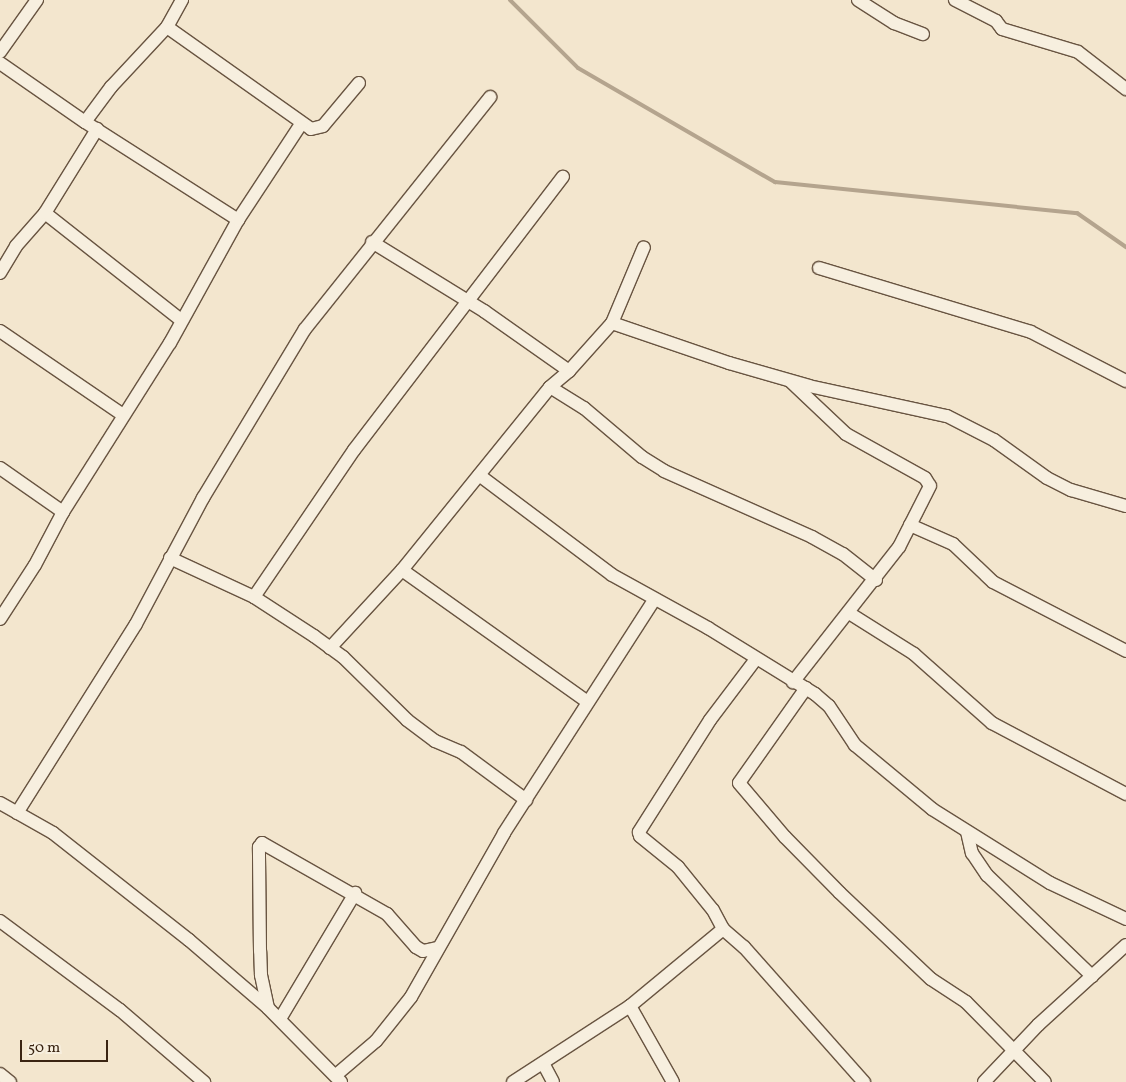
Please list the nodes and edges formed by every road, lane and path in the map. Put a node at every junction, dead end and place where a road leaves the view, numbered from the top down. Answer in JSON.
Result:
{"nodes":[{"id":1,"x":37,"y":0,"type":"edge"},
{"id":2,"x":182,"y":0,"type":"edge"},
{"id":3,"x":858,"y":0,"type":"edge"},
{"id":4,"x":955,"y":0,"type":"edge"},
{"id":5,"x":167,"y":27,"type":"junction"},
{"id":6,"x":923,"y":34,"type":"dead end"},
{"id":7,"x":0,"y":52,"type":"edge"},
{"id":8,"x":0,"y":63,"type":"edge"},
{"id":9,"x":359,"y":83,"type":"dead end"},
{"id":10,"x":1126,"y":89,"type":"edge"},
{"id":11,"x":490,"y":98,"type":"dead end"},
{"id":12,"x":85,"y":122,"type":"junction"},
{"id":13,"x":301,"y":124,"type":"junction"},
{"id":14,"x":97,"y":128,"type":"junction"},
{"id":15,"x":563,"y":177,"type":"dead end"},
{"id":16,"x":45,"y":213,"type":"junction"},
{"id":17,"x":238,"y":220,"type":"junction"},
{"id":18,"x":372,"y":242,"type":"junction"},
{"id":19,"x":644,"y":247,"type":"dead end"},
{"id":20,"x":819,"y":268,"type":"dead end"},
{"id":21,"x":0,"y":273,"type":"edge"},
{"id":22,"x":465,"y":301,"type":"junction"},
{"id":23,"x":181,"y":320,"type":"junction"},
{"id":24,"x":612,"y":322,"type":"junction"},
{"id":25,"x":0,"y":331,"type":"edge"},
{"id":26,"x":569,"y":371,"type":"junction"},
{"id":27,"x":789,"y":380,"type":"junction"},
{"id":28,"x":1126,"y":381,"type":"edge"},
{"id":29,"x":550,"y":387,"type":"junction"},
{"id":30,"x":122,"y":415,"type":"junction"},
{"id":31,"x":0,"y":468,"type":"edge"},
{"id":32,"x":479,"y":475,"type":"junction"},
{"id":33,"x":1126,"y":506,"type":"edge"},
{"id":34,"x":63,"y":512,"type":"junction"},
{"id":35,"x":910,"y":525,"type":"junction"},
{"id":36,"x":170,"y":558,"type":"junction"},
{"id":37,"x":402,"y":570,"type":"junction"},
{"id":38,"x":876,"y":580,"type":"junction"},
{"id":39,"x":254,"y":597,"type":"junction"},
{"id":40,"x":654,"y":600,"type":"junction"},
{"id":41,"x":4,"y":602,"type":"edge"},
{"id":42,"x":849,"y":613,"type":"junction"},
{"id":43,"x":0,"y":619,"type":"edge"},
{"id":44,"x":330,"y":648,"type":"junction"},
{"id":45,"x":1126,"y":651,"type":"edge"},
{"id":46,"x":756,"y":659,"type":"junction"},
{"id":47,"x":793,"y":682,"type":"junction"},
{"id":48,"x":806,"y":688,"type":"junction"},
{"id":49,"x":588,"y":702,"type":"junction"},
{"id":50,"x":1126,"y":794,"type":"edge"},
{"id":51,"x":526,"y":800,"type":"junction"},
{"id":52,"x":0,"y":803,"type":"edge"},
{"id":53,"x":17,"y":813,"type":"junction"},
{"id":54,"x":967,"y":832,"type":"junction"},
{"id":55,"x":356,"y":894,"type":"junction"},
{"id":56,"x":1126,"y":919,"type":"edge"},
{"id":57,"x":0,"y":921,"type":"edge"},
{"id":58,"x":723,"y":929,"type":"junction"},
{"id":59,"x":1126,"y":946,"type":"edge"},
{"id":60,"x":437,"y":948,"type":"junction"},
{"id":61,"x":1092,"y":976,"type":"junction"},
{"id":62,"x":630,"y":1006,"type":"junction"},
{"id":63,"x":268,"y":1008,"type":"junction"},
{"id":64,"x":280,"y":1019,"type":"junction"},
{"id":65,"x":1013,"y":1052,"type":"junction"},
{"id":66,"x":543,"y":1063,"type":"junction"},
{"id":67,"x":0,"y":1074,"type":"edge"},
{"id":68,"x":338,"y":1079,"type":"edge"},
{"id":69,"x":10,"y":1082,"type":"edge"},
{"id":70,"x":204,"y":1082,"type":"edge"},
{"id":71,"x":513,"y":1082,"type":"edge"},
{"id":72,"x":553,"y":1082,"type":"edge"},
{"id":73,"x":673,"y":1082,"type":"edge"},
{"id":74,"x":864,"y":1082,"type":"edge"},
{"id":75,"x":984,"y":1082,"type":"edge"},
{"id":76,"x":1046,"y":1082,"type":"edge"}],
"edges":[{"from":1,"to":7,"type":"street"},
{"from":2,"to":5,"type":"street"},
{"from":3,"to":6,"type":"street"},
{"from":4,"to":10,"type":"street"},
{"from":5,"to":12,"type":"street"},
{"from":5,"to":13,"type":"street"},
{"from":8,"to":12,"type":"street"},
{"from":9,"to":13,"type":"street"},
{"from":11,"to":18,"type":"street"},
{"from":12,"to":14,"type":"street"},
{"from":13,"to":17,"type":"street"},
{"from":14,"to":16,"type":"street"},
{"from":14,"to":17,"type":"street"},
{"from":15,"to":22,"type":"street"},
{"from":16,"to":21,"type":"street"},
{"from":16,"to":23,"type":"street"},
{"from":17,"to":23,"type":"street"},
{"from":18,"to":22,"type":"street"},
{"from":18,"to":36,"type":"street"},
{"from":19,"to":24,"type":"street"},
{"from":20,"to":28,"type":"street"},
{"from":22,"to":26,"type":"street"},
{"from":22,"to":39,"type":"street"},
{"from":23,"to":30,"type":"street"},
{"from":24,"to":26,"type":"street"},
{"from":24,"to":27,"type":"street"},
{"from":25,"to":30,"type":"street"},
{"from":26,"to":29,"type":"street"},
{"from":27,"to":33,"type":"street"},
{"from":27,"to":35,"type":"street"},
{"from":29,"to":32,"type":"street"},
{"from":29,"to":38,"type":"street"},
{"from":30,"to":34,"type":"street"},
{"from":31,"to":34,"type":"street"},
{"from":32,"to":37,"type":"street"},
{"from":32,"to":40,"type":"street"},
{"from":34,"to":41,"type":"street"},
{"from":35,"to":38,"type":"street"},
{"from":35,"to":45,"type":"street"},
{"from":36,"to":39,"type":"street"},
{"from":36,"to":53,"type":"street"},
{"from":37,"to":44,"type":"street"},
{"from":37,"to":49,"type":"street"},
{"from":38,"to":42,"type":"street"},
{"from":39,"to":44,"type":"street"},
{"from":40,"to":46,"type":"street"},
{"from":40,"to":49,"type":"street"},
{"from":41,"to":43,"type":"street"},
{"from":42,"to":47,"type":"street"},
{"from":42,"to":50,"type":"street"},
{"from":44,"to":51,"type":"street"},
{"from":46,"to":47,"type":"street"},
{"from":46,"to":58,"type":"street"},
{"from":47,"to":48,"type":"street"},
{"from":48,"to":54,"type":"street"},
{"from":48,"to":65,"type":"street"},
{"from":49,"to":51,"type":"street"},
{"from":51,"to":60,"type":"street"},
{"from":52,"to":53,"type":"street"},
{"from":53,"to":63,"type":"street"},
{"from":54,"to":56,"type":"street"},
{"from":54,"to":61,"type":"street"},
{"from":55,"to":60,"type":"street"},
{"from":55,"to":63,"type":"street"},
{"from":55,"to":64,"type":"street"},
{"from":57,"to":70,"type":"street"},
{"from":58,"to":62,"type":"street"},
{"from":58,"to":74,"type":"street"},
{"from":59,"to":61,"type":"street"},
{"from":60,"to":68,"type":"street"},
{"from":61,"to":65,"type":"street"},
{"from":62,"to":66,"type":"street"},
{"from":62,"to":73,"type":"street"},
{"from":63,"to":64,"type":"street"},
{"from":64,"to":68,"type":"street"},
{"from":65,"to":75,"type":"street"},
{"from":65,"to":76,"type":"street"},
{"from":66,"to":71,"type":"street"},
{"from":66,"to":72,"type":"street"},
{"from":67,"to":69,"type":"street"}]}
